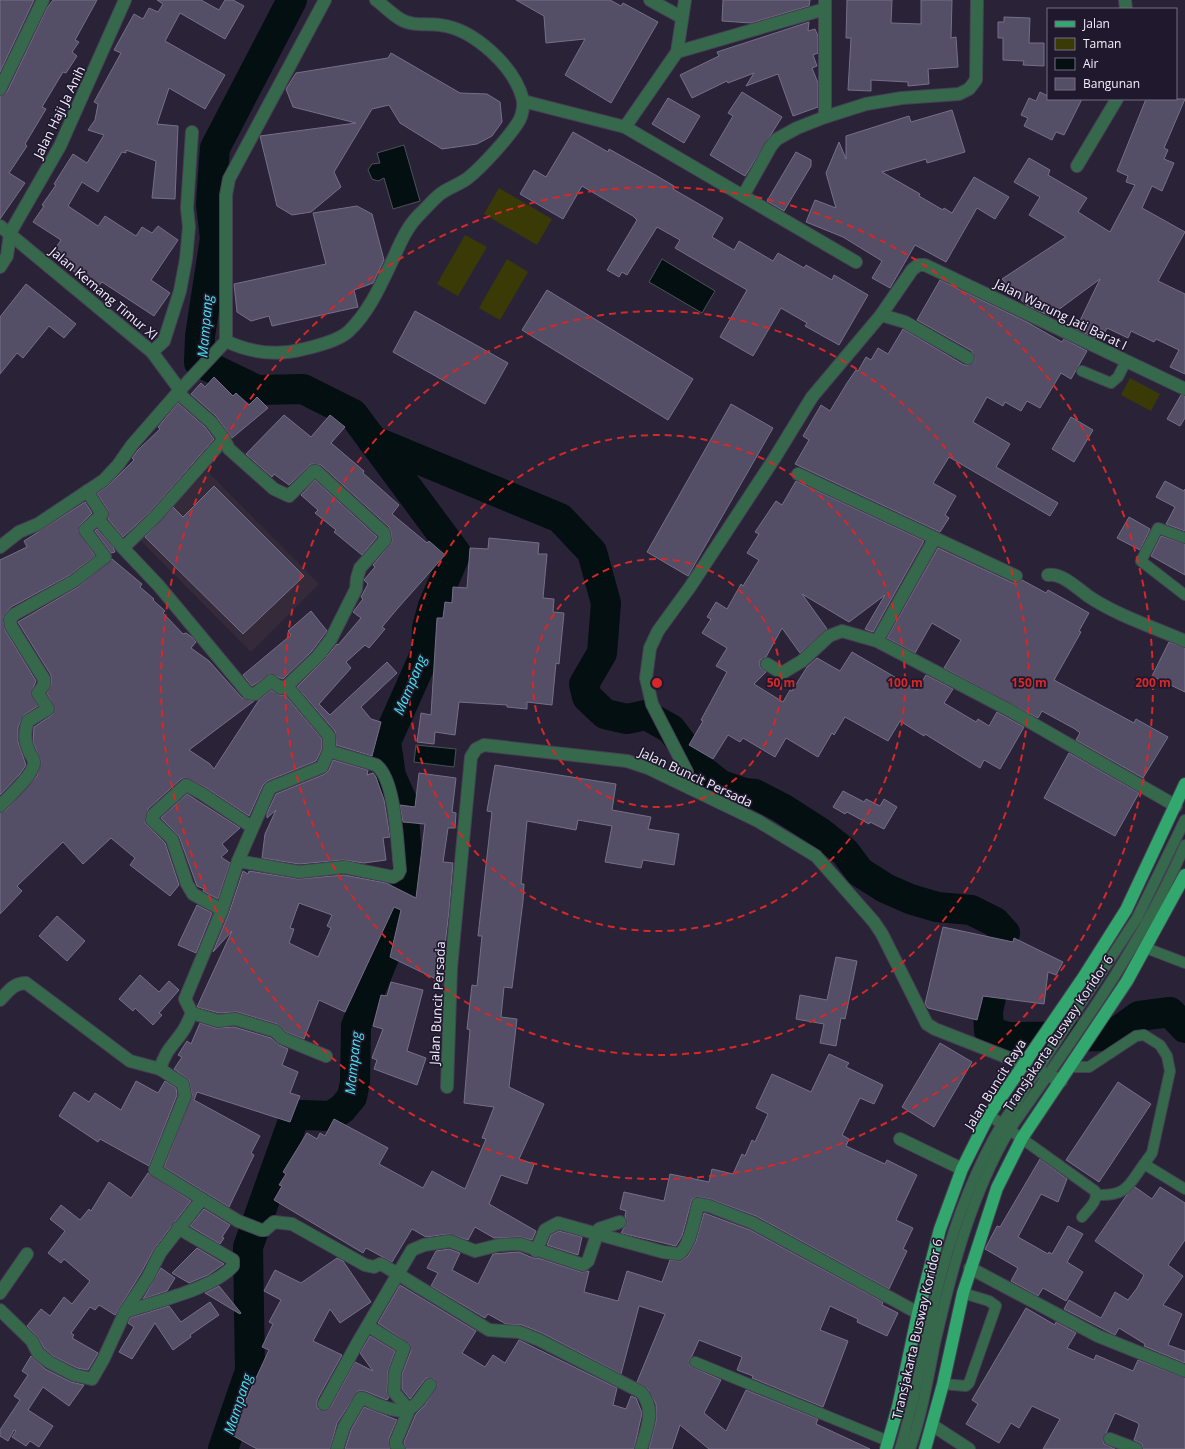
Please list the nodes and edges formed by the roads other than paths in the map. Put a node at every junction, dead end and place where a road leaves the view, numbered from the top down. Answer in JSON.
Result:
{"nodes":[{"id":1,"x":43,"y":0,"type":"edge"},
{"id":2,"x":125,"y":0,"type":"edge"},
{"id":3,"x":325,"y":0,"type":"edge"},
{"id":4,"x":376,"y":0,"type":"edge"},
{"id":5,"x":650,"y":0,"type":"edge"},
{"id":6,"x":685,"y":0,"type":"edge"},
{"id":7,"x":977,"y":0,"type":"edge"},
{"id":8,"x":825,"y":5,"type":"edge"},
{"id":9,"x":681,"y":17,"type":"junction"},
{"id":10,"x":677,"y":52,"type":"junction"},
{"id":11,"x":0,"y":88,"type":"edge"},
{"id":12,"x":1116,"y":100,"type":"edge"},
{"id":13,"x":523,"y":101,"type":"junction"},
{"id":14,"x":825,"y":116,"type":"junction"},
{"id":15,"x":625,"y":127,"type":"junction"},
{"id":16,"x":192,"y":132,"type":"dead end"},
{"id":17,"x":1077,"y":166,"type":"dead end"},
{"id":18,"x":743,"y":196,"type":"junction"},
{"id":19,"x":0,"y":226,"type":"edge"},
{"id":20,"x":10,"y":233,"type":"junction"},
{"id":21,"x":856,"y":262,"type":"dead end"},
{"id":22,"x":0,"y":268,"type":"edge"},
{"id":23,"x":882,"y":315,"type":"junction"},
{"id":24,"x":226,"y":341,"type":"junction"},
{"id":25,"x":152,"y":352,"type":"junction"},
{"id":26,"x":968,"y":358,"type":"dead end"},
{"id":27,"x":1126,"y":361,"type":"junction"},
{"id":28,"x":1082,"y":371,"type":"dead end"},
{"id":29,"x":177,"y":389,"type":"junction"},
{"id":30,"x":1185,"y":389,"type":"edge"},
{"id":31,"x":224,"y":439,"type":"junction"},
{"id":32,"x":798,"y":474,"type":"dead end"},
{"id":33,"x":87,"y":491,"type":"junction"},
{"id":34,"x":98,"y":519,"type":"junction"},
{"id":35,"x":934,"y":538,"type":"junction"},
{"id":36,"x":1185,"y":538,"type":"edge"},
{"id":37,"x":0,"y":547,"type":"edge"},
{"id":38,"x":123,"y":548,"type":"junction"},
{"id":39,"x":1048,"y":575,"type":"dead end"},
{"id":40,"x":1016,"y":576,"type":"dead end"},
{"id":41,"x":1185,"y":595,"type":"edge"},
{"id":42,"x":877,"y":641,"type":"junction"},
{"id":43,"x":1185,"y":641,"type":"edge"},
{"id":44,"x":767,"y":664,"type":"dead end"},
{"id":45,"x":287,"y":686,"type":"junction"},
{"id":46,"x":328,"y":751,"type":"junction"},
{"id":47,"x":687,"y":772,"type":"dead end"},
{"id":48,"x":1185,"y":784,"type":"edge"},
{"id":49,"x":0,"y":806,"type":"edge"},
{"id":50,"x":1176,"y":806,"type":"junction"},
{"id":51,"x":1185,"y":820,"type":"edge"},
{"id":52,"x":252,"y":827,"type":"junction"},
{"id":53,"x":1185,"y":845,"type":"edge"},
{"id":54,"x":238,"y":861,"type":"junction"},
{"id":55,"x":1185,"y":875,"type":"edge"},
{"id":56,"x":1182,"y":890,"type":"edge"},
{"id":57,"x":222,"y":910,"type":"junction"},
{"id":58,"x":1146,"y":948,"type":"junction"},
{"id":59,"x":1185,"y":963,"type":"edge"},
{"id":60,"x":0,"y":1000,"type":"edge"},
{"id":61,"x":192,"y":1013,"type":"junction"},
{"id":62,"x":326,"y":1056,"type":"dead end"},
{"id":63,"x":1024,"y":1064,"type":"junction"},
{"id":64,"x":1069,"y":1067,"type":"junction"},
{"id":65,"x":160,"y":1069,"type":"junction"},
{"id":66,"x":1042,"y":1072,"type":"junction"},
{"id":67,"x":1061,"y":1081,"type":"junction"},
{"id":68,"x":447,"y":1087,"type":"dead end"},
{"id":69,"x":989,"y":1115,"type":"junction"},
{"id":70,"x":1006,"y":1126,"type":"junction"},
{"id":71,"x":1022,"y":1138,"type":"junction"},
{"id":72,"x":900,"y":1139,"type":"dead end"},
{"id":73,"x":1144,"y":1164,"type":"junction"},
{"id":74,"x":962,"y":1169,"type":"junction"},
{"id":75,"x":1185,"y":1189,"type":"edge"},
{"id":76,"x":1097,"y":1195,"type":"junction"},
{"id":77,"x":202,"y":1199,"type":"junction"},
{"id":78,"x":1082,"y":1217,"type":"dead end"},
{"id":79,"x":620,"y":1222,"type":"dead end"},
{"id":80,"x":178,"y":1228,"type":"junction"},
{"id":81,"x":596,"y":1233,"type":"junction"},
{"id":82,"x":536,"y":1251,"type":"junction"},
{"id":83,"x":27,"y":1254,"type":"dead end"},
{"id":84,"x":970,"y":1268,"type":"junction"},
{"id":85,"x":397,"y":1274,"type":"junction"},
{"id":86,"x":963,"y":1292,"type":"junction"},
{"id":87,"x":0,"y":1294,"type":"edge"},
{"id":88,"x":0,"y":1310,"type":"edge"},
{"id":89,"x":124,"y":1312,"type":"junction"},
{"id":90,"x":918,"y":1313,"type":"junction"},
{"id":91,"x":368,"y":1326,"type":"junction"},
{"id":92,"x":695,"y":1362,"type":"dead end"},
{"id":93,"x":1185,"y":1371,"type":"edge"},
{"id":94,"x":943,"y":1384,"type":"junction"},
{"id":95,"x":430,"y":1385,"type":"dead end"},
{"id":96,"x":324,"y":1404,"type":"dead end"},
{"id":97,"x":409,"y":1410,"type":"junction"},
{"id":98,"x":932,"y":1425,"type":"junction"},
{"id":99,"x":1110,"y":1439,"type":"dead end"},
{"id":100,"x":887,"y":1445,"type":"edge"},
{"id":101,"x":337,"y":1449,"type":"edge"},
{"id":102,"x":399,"y":1449,"type":"edge"},
{"id":103,"x":641,"y":1449,"type":"edge"},
{"id":104,"x":900,"y":1449,"type":"edge"},
{"id":105,"x":910,"y":1449,"type":"edge"},
{"id":106,"x":925,"y":1449,"type":"edge"},
{"id":107,"x":969,"y":1449,"type":"edge"},
{"id":108,"x":1136,"y":1449,"type":"edge"}],
"edges":[{"from":1,"to":11,"type":"street"},
{"from":2,"to":20,"type":"street","name":"Jalan Haji Ja Anih"},
{"from":3,"to":24,"type":"street"},
{"from":4,"to":13,"type":"street"},
{"from":5,"to":9,"type":"street"},
{"from":6,"to":9,"type":"street"},
{"from":7,"to":14,"type":"street"},
{"from":8,"to":10,"type":"street"},
{"from":8,"to":14,"type":"street"},
{"from":9,"to":10,"type":"street"},
{"from":10,"to":15,"type":"street"},
{"from":12,"to":17,"type":"street"},
{"from":13,"to":15,"type":"street"},
{"from":13,"to":24,"type":"street"},
{"from":14,"to":18,"type":"street"},
{"from":15,"to":18,"type":"street"},
{"from":16,"to":25,"type":"street"},
{"from":18,"to":21,"type":"street"},
{"from":19,"to":20,"type":"street","name":"Jalan Kemang Timur XI"},
{"from":20,"to":22,"type":"street"},
{"from":20,"to":25,"type":"street","name":"Jalan Kemang Timur XI"},
{"from":23,"to":26,"type":"street"},
{"from":23,"to":27,"type":"street","name":"Jalan Warung Jati Barat I"},
{"from":23,"to":47,"type":"street"},
{"from":24,"to":29,"type":"street"},
{"from":25,"to":29,"type":"street","name":"Jalan Kemang Timur XI"},
{"from":27,"to":28,"type":"lane"},
{"from":27,"to":30,"type":"street","name":"Jalan Warung Jati Barat I"},
{"from":29,"to":31,"type":"street","name":"Jalan Kemang Timur XI"},
{"from":29,"to":33,"type":"street"},
{"from":31,"to":38,"type":"street"},
{"from":31,"to":45,"type":"street","name":"Jalan Kemang Timur XI"},
{"from":32,"to":35,"type":"street"},
{"from":33,"to":34,"type":"street"},
{"from":33,"to":37,"type":"street"},
{"from":34,"to":38,"type":"street"},
{"from":34,"to":49,"type":"street"},
{"from":35,"to":40,"type":"street"},
{"from":35,"to":42,"type":"street"},
{"from":36,"to":41,"type":"lane"},
{"from":38,"to":45,"type":"street"},
{"from":39,"to":43,"type":"street"},
{"from":42,"to":44,"type":"street"},
{"from":42,"to":50,"type":"street"},
{"from":45,"to":46,"type":"street"},
{"from":46,"to":52,"type":"street"},
{"from":46,"to":54,"type":"street"},
{"from":48,"to":50,"type":"main road","name":"Jalan Buncit Raya"},
{"from":50,"to":63,"type":"main road","name":"Jalan Buncit Raya"},
{"from":51,"to":66,"type":"lane","name":"Transjakarta Busway Koridor 6"},
{"from":52,"to":54,"type":"street"},
{"from":52,"to":57,"type":"street"},
{"from":53,"to":66,"type":"lane","name":"Transjakarta Busway Koridor 6"},
{"from":54,"to":57,"type":"street"},
{"from":55,"to":56,"type":"main road"},
{"from":56,"to":58,"type":"main road"},
{"from":57,"to":61,"type":"street"},
{"from":58,"to":59,"type":"lane"},
{"from":58,"to":64,"type":"main road"},
{"from":60,"to":65,"type":"street"},
{"from":61,"to":62,"type":"street"},
{"from":61,"to":65,"type":"street"},
{"from":63,"to":66,"type":"street","name":"Jalan Buncit Persada"},
{"from":63,"to":68,"type":"street","name":"Jalan Buncit Persada"},
{"from":63,"to":69,"type":"main road","name":"Jalan Buncit Raya"},
{"from":64,"to":67,"type":"main road"},
{"from":64,"to":73,"type":"lane"},
{"from":65,"to":77,"type":"street"},
{"from":66,"to":67,"type":"street","name":"Jalan Buncit Persada"},
{"from":66,"to":70,"type":"lane","name":"Transjakarta Busway Koridor 6"},
{"from":67,"to":71,"type":"main road"},
{"from":69,"to":70,"type":"lane"},
{"from":69,"to":74,"type":"main road","name":"Jalan Buncit Raya"},
{"from":70,"to":71,"type":"lane"},
{"from":70,"to":104,"type":"lane","name":"Transjakarta Busway Koridor 6"},
{"from":70,"to":105,"type":"lane","name":"Transjakarta Busway Koridor 6"},
{"from":71,"to":76,"type":"lane"},
{"from":71,"to":84,"type":"main road"},
{"from":72,"to":74,"type":"street"},
{"from":73,"to":75,"type":"lane"},
{"from":73,"to":76,"type":"lane"},
{"from":74,"to":90,"type":"main road","name":"Jalan Buncit Raya"},
{"from":76,"to":78,"type":"lane"},
{"from":77,"to":80,"type":"street"},
{"from":77,"to":85,"type":"street"},
{"from":79,"to":81,"type":"street"},
{"from":80,"to":89,"type":"street"},
{"from":80,"to":89,"type":"street"},
{"from":81,"to":82,"type":"street"},
{"from":81,"to":82,"type":"street"},
{"from":81,"to":90,"type":"street"},
{"from":82,"to":85,"type":"street"},
{"from":83,"to":87,"type":"street"},
{"from":84,"to":86,"type":"main road"},
{"from":84,"to":93,"type":"street"},
{"from":85,"to":91,"type":"street"},
{"from":85,"to":103,"type":"street"},
{"from":86,"to":94,"type":"main road"},
{"from":86,"to":94,"type":"lane"},
{"from":88,"to":89,"type":"street"},
{"from":90,"to":100,"type":"main road","name":"Jalan Buncit Raya"},
{"from":91,"to":96,"type":"street"},
{"from":91,"to":97,"type":"street"},
{"from":92,"to":100,"type":"lane"},
{"from":94,"to":98,"type":"main road"},
{"from":95,"to":97,"type":"street"},
{"from":97,"to":101,"type":"street"},
{"from":97,"to":102,"type":"street"},
{"from":98,"to":106,"type":"main road"},
{"from":98,"to":107,"type":"street"},
{"from":99,"to":108,"type":"street"}]}
